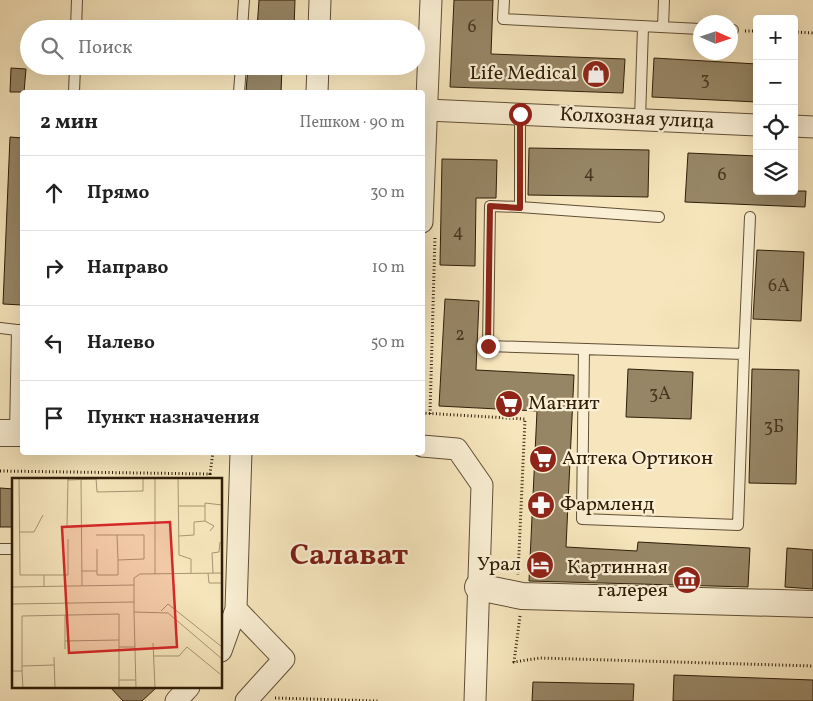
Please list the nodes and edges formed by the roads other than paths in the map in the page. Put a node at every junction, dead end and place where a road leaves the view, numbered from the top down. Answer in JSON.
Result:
{"nodes":[{"id":1,"x":77,"y":0,"type":"edge"},
{"id":2,"x":244,"y":0,"type":"edge"},
{"id":3,"x":320,"y":0,"type":"edge"},
{"id":4,"x":430,"y":0,"type":"edge"},
{"id":5,"x":504,"y":0,"type":"edge"},
{"id":6,"x":664,"y":0,"type":"edge"},
{"id":7,"x":76,"y":20,"type":"edge"},
{"id":8,"x":243,"y":20,"type":"edge"},
{"id":9,"x":319,"y":20,"type":"edge"},
{"id":10,"x":643,"y":26,"type":"junction"},
{"id":11,"x":663,"y":27,"type":"junction"},
{"id":12,"x":693,"y":29,"type":"edge"},
{"id":13,"x":75,"y":75,"type":"edge"},
{"id":14,"x":241,"y":75,"type":"edge"},
{"id":15,"x":318,"y":75,"type":"edge"},
{"id":16,"x":74,"y":90,"type":"edge"},
{"id":17,"x":240,"y":90,"type":"edge"},
{"id":18,"x":317,"y":90,"type":"edge"},
{"id":19,"x":427,"y":110,"type":"junction"},
{"id":20,"x":520,"y":114,"type":"junction"},
{"id":21,"x":640,"y":119,"type":"junction"},
{"id":22,"x":753,"y":125,"type":"edge"},
{"id":23,"x":798,"y":126,"type":"edge"},
{"id":24,"x":813,"y":127,"type":"edge"},
{"id":25,"x":425,"y":155,"type":"edge"},
{"id":26,"x":520,"y":208,"type":"junction"},
{"id":27,"x":659,"y":217,"type":"dead end"},
{"id":28,"x":750,"y":217,"type":"dead end"},
{"id":29,"x":0,"y":328,"type":"edge"},
{"id":30,"x":20,"y":330,"type":"edge"},
{"id":31,"x":584,"y":349,"type":"junction"},
{"id":32,"x":744,"y":354,"type":"junction"},
{"id":33,"x":12,"y":433,"type":"edge"},
{"id":34,"x":425,"y":446,"type":"edge"},
{"id":35,"x":241,"y":455,"type":"edge"},
{"id":36,"x":478,"y":587,"type":"junction"},
{"id":37,"x":813,"y":604,"type":"edge"},
{"id":38,"x":236,"y":609,"type":"junction"},
{"id":39,"x":222,"y":648,"type":"edge"},
{"id":40,"x":188,"y":688,"type":"edge"},
{"id":41,"x":176,"y":701,"type":"edge"},
{"id":42,"x":246,"y":701,"type":"edge"},
{"id":43,"x":475,"y":701,"type":"edge"}],
"edges":[{"from":1,"to":7,"type":"lane"},
{"from":2,"to":8,"type":"lane"},
{"from":3,"to":9,"type":"street"},
{"from":4,"to":19,"type":"street"},
{"from":5,"to":10,"type":"lane"},
{"from":6,"to":11,"type":"lane"},
{"from":10,"to":11,"type":"lane"},
{"from":10,"to":21,"type":"lane"},
{"from":11,"to":12,"type":"lane"},
{"from":13,"to":16,"type":"lane"},
{"from":14,"to":17,"type":"lane"},
{"from":15,"to":18,"type":"street"},
{"from":19,"to":20,"type":"street","name":"Колхозная улица"},
{"from":19,"to":25,"type":"street"},
{"from":20,"to":21,"type":"street","name":"Колхозная улица"},
{"from":20,"to":26,"type":"lane"},
{"from":21,"to":22,"type":"street","name":"Колхозная улица"},
{"from":23,"to":24,"type":"street"},
{"from":26,"to":27,"type":"lane"},
{"from":26,"to":31,"type":"lane"},
{"from":28,"to":32,"type":"lane"},
{"from":29,"to":30,"type":"lane"},
{"from":30,"to":33,"type":"lane"},
{"from":31,"to":32,"type":"lane"},
{"from":31,"to":32,"type":"lane"},
{"from":34,"to":36,"type":"street"},
{"from":35,"to":38,"type":"street"},
{"from":36,"to":37,"type":"street"},
{"from":36,"to":43,"type":"street"},
{"from":38,"to":39,"type":"street"},
{"from":38,"to":42,"type":"street"},
{"from":40,"to":41,"type":"street"}]}
